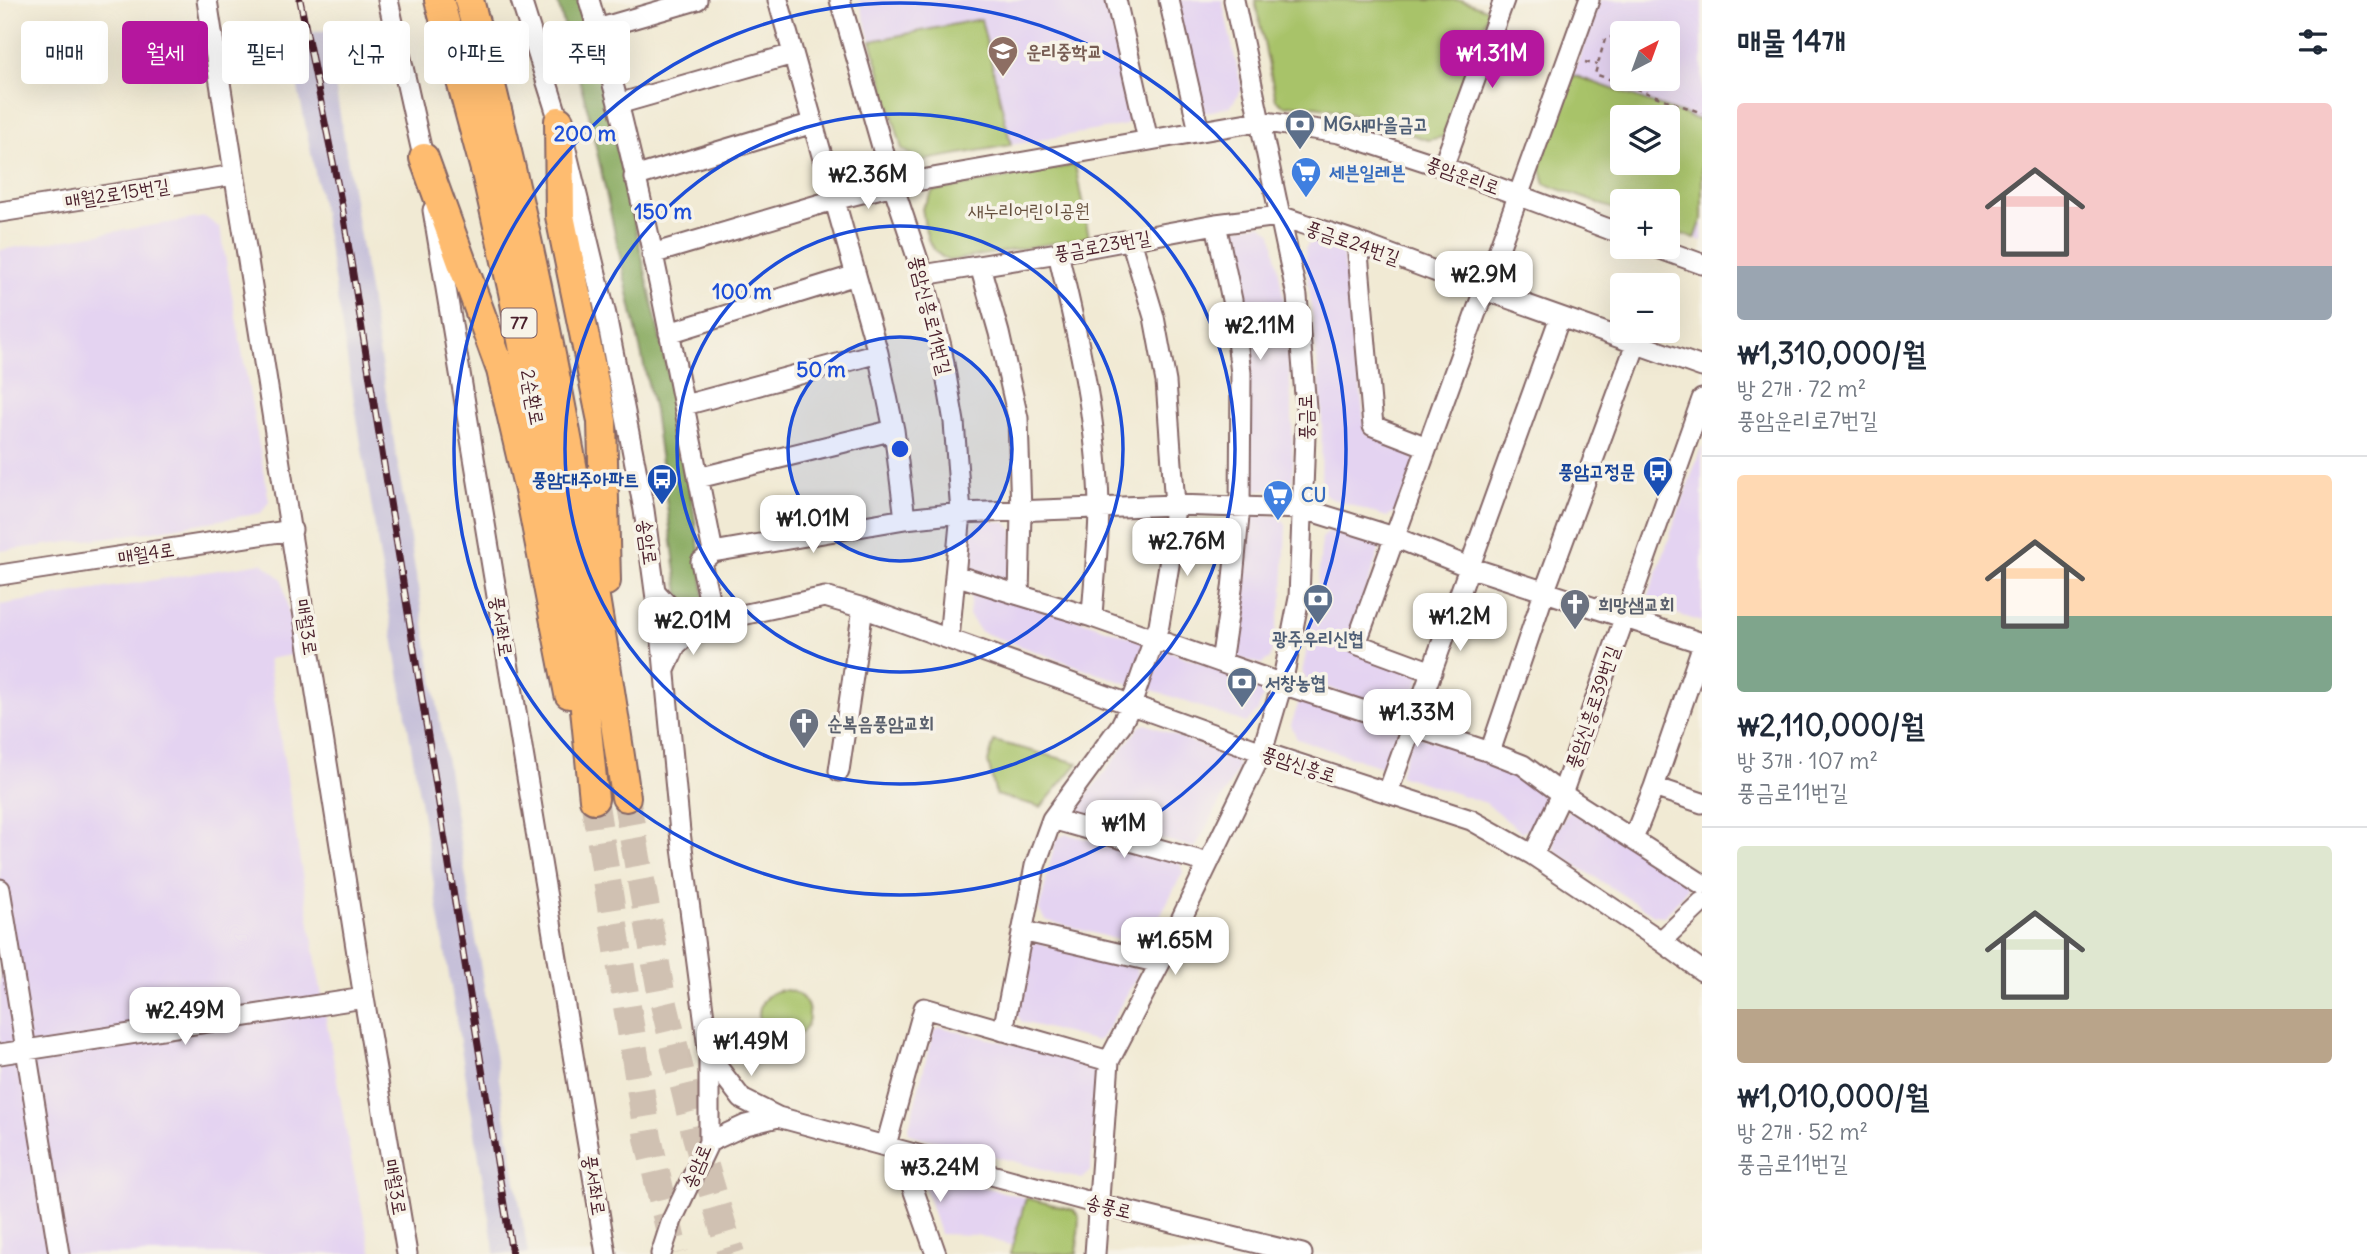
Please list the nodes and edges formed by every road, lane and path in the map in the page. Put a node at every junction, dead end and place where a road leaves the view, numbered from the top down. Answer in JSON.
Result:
{"nodes":[{"id":1,"x":208,"y":0,"type":"edge"},
{"id":2,"x":388,"y":0,"type":"edge"},
{"id":3,"x":521,"y":0,"type":"edge"},
{"id":4,"x":589,"y":0,"type":"edge"},
{"id":5,"x":697,"y":0,"type":"edge"},
{"id":6,"x":778,"y":0,"type":"edge"},
{"id":7,"x":840,"y":0,"type":"edge"},
{"id":8,"x":1116,"y":0,"type":"edge"},
{"id":9,"x":1169,"y":0,"type":"edge"},
{"id":10,"x":1234,"y":0,"type":"edge"},
{"id":11,"x":1504,"y":0,"type":"edge"},
{"id":12,"x":1590,"y":0,"type":"edge"},
{"id":13,"x":469,"y":1,"type":"edge"},
{"id":14,"x":441,"y":6,"type":"edge"},
{"id":15,"x":595,"y":21,"type":"edge"},
{"id":16,"x":625,"y":21,"type":"edge"},
{"id":17,"x":1610,"y":38,"type":"edge"},
{"id":18,"x":793,"y":54,"type":"junction"},
{"id":19,"x":1610,"y":79,"type":"edge"},
{"id":20,"x":612,"y":84,"type":"edge"},
{"id":21,"x":1642,"y":91,"type":"edge"},
{"id":22,"x":618,"y":104,"type":"junction"},
{"id":23,"x":1702,"y":113,"type":"edge"},
{"id":24,"x":559,"y":121,"type":"junction"},
{"id":25,"x":1259,"y":121,"type":"junction"},
{"id":26,"x":813,"y":123,"type":"junction"},
{"id":27,"x":1199,"y":131,"type":"junction"},
{"id":28,"x":1148,"y":140,"type":"junction"},
{"id":29,"x":424,"y":158,"type":"junction"},
{"id":30,"x":1443,"y":167,"type":"junction"},
{"id":31,"x":234,"y":175,"type":"junction"},
{"id":32,"x":634,"y":177,"type":"junction"},
{"id":33,"x":893,"y":185,"type":"junction"},
{"id":34,"x":1518,"y":196,"type":"junction"},
{"id":35,"x":834,"y":200,"type":"junction"},
{"id":36,"x":0,"y":212,"type":"edge"},
{"id":37,"x":1280,"y":216,"type":"junction"},
{"id":38,"x":1216,"y":224,"type":"junction"},
{"id":39,"x":1610,"y":230,"type":"edge"},
{"id":40,"x":1131,"y":240,"type":"junction"},
{"id":41,"x":1357,"y":242,"type":"junction"},
{"id":42,"x":1058,"y":253,"type":"junction"},
{"id":43,"x":652,"y":254,"type":"junction"},
{"id":44,"x":1680,"y":256,"type":"edge"},
{"id":45,"x":1702,"y":264,"type":"edge"},
{"id":46,"x":980,"y":266,"type":"junction"},
{"id":47,"x":856,"y":275,"type":"junction"},
{"id":48,"x":923,"y":275,"type":"junction"},
{"id":49,"x":1485,"y":290,"type":"junction"},
{"id":50,"x":1560,"y":317,"type":"junction"},
{"id":51,"x":669,"y":332,"type":"junction"},
{"id":52,"x":1636,"y":344,"type":"junction"},
{"id":53,"x":878,"y":353,"type":"junction"},
{"id":54,"x":1702,"y":367,"type":"edge"},
{"id":55,"x":1702,"y":399,"type":"edge"},
{"id":56,"x":685,"y":405,"type":"junction"},
{"id":57,"x":894,"y":430,"type":"junction"},
{"id":58,"x":1427,"y":447,"type":"junction"},
{"id":59,"x":698,"y":478,"type":"junction"},
{"id":60,"x":1175,"y":505,"type":"junction"},
{"id":61,"x":1099,"y":506,"type":"junction"},
{"id":62,"x":1240,"y":506,"type":"junction"},
{"id":63,"x":1304,"y":509,"type":"junction"},
{"id":64,"x":1021,"y":512,"type":"junction"},
{"id":65,"x":961,"y":513,"type":"junction"},
{"id":66,"x":905,"y":519,"type":"junction"},
{"id":67,"x":292,"y":530,"type":"junction"},
{"id":68,"x":1394,"y":537,"type":"junction"},
{"id":69,"x":713,"y":552,"type":"junction"},
{"id":70,"x":1469,"y":567,"type":"junction"},
{"id":71,"x":0,"y":575,"type":"edge"},
{"id":72,"x":955,"y":575,"type":"junction"},
{"id":73,"x":1545,"y":590,"type":"junction"},
{"id":74,"x":655,"y":591,"type":"junction"},
{"id":75,"x":1019,"y":595,"type":"junction"},
{"id":76,"x":863,"y":608,"type":"junction"},
{"id":77,"x":1624,"y":616,"type":"junction"},
{"id":78,"x":1092,"y":617,"type":"junction"},
{"id":79,"x":707,"y":623,"type":"junction"},
{"id":80,"x":948,"y":639,"type":"junction"},
{"id":81,"x":1152,"y":639,"type":"junction"},
{"id":82,"x":1702,"y":645,"type":"edge"},
{"id":83,"x":1221,"y":662,"type":"junction"},
{"id":84,"x":664,"y":671,"type":"junction"},
{"id":85,"x":1432,"y":671,"type":"junction"},
{"id":86,"x":608,"y":675,"type":"junction"},
{"id":87,"x":1282,"y":684,"type":"junction"},
{"id":88,"x":1131,"y":705,"type":"junction"},
{"id":89,"x":1413,"y":726,"type":"junction"},
{"id":90,"x":1262,"y":752,"type":"junction"},
{"id":91,"x":1490,"y":752,"type":"junction"},
{"id":92,"x":839,"y":771,"type":"dead end"},
{"id":93,"x":1654,"y":787,"type":"junction"},
{"id":94,"x":1388,"y":792,"type":"junction"},
{"id":95,"x":1562,"y":794,"type":"junction"},
{"id":96,"x":626,"y":797,"type":"tunnel mouth"},
{"id":97,"x":1702,"y":803,"type":"edge"},
{"id":98,"x":1052,"y":819,"type":"junction"},
{"id":99,"x":1633,"y":839,"type":"junction"},
{"id":100,"x":1532,"y":855,"type":"junction"},
{"id":101,"x":1208,"y":863,"type":"junction"},
{"id":102,"x":1702,"y":884,"type":"edge"},
{"id":103,"x":0,"y":889,"type":"edge"},
{"id":104,"x":1702,"y":902,"type":"edge"},
{"id":105,"x":1022,"y":930,"type":"junction"},
{"id":106,"x":1661,"y":941,"type":"junction"},
{"id":107,"x":1160,"y":963,"type":"junction"},
{"id":108,"x":1702,"y":971,"type":"edge"},
{"id":109,"x":364,"y":998,"type":"junction"},
{"id":110,"x":1003,"y":1031,"type":"junction"},
{"id":111,"x":27,"y":1050,"type":"junction"},
{"id":112,"x":0,"y":1055,"type":"edge"},
{"id":113,"x":709,"y":1056,"type":"junction"},
{"id":114,"x":1109,"y":1061,"type":"junction"},
{"id":115,"x":778,"y":1117,"type":"junction"},
{"id":116,"x":709,"y":1142,"type":"junction"},
{"id":117,"x":886,"y":1145,"type":"junction"},
{"id":118,"x":918,"y":1156,"type":"junction"},
{"id":119,"x":1098,"y":1204,"type":"junction"},
{"id":120,"x":59,"y":1254,"type":"edge"},
{"id":121,"x":407,"y":1254,"type":"edge"},
{"id":122,"x":606,"y":1254,"type":"edge"},
{"id":123,"x":661,"y":1254,"type":"edge"},
{"id":124,"x":936,"y":1254,"type":"edge"},
{"id":125,"x":1095,"y":1254,"type":"edge"},
{"id":126,"x":1302,"y":1254,"type":"edge"}],
"edges":[{"from":1,"to":31,"type":"street","name":"매월3로"},
{"from":2,"to":29,"type":"street","name":"풍서좌로"},
{"from":3,"to":24,"type":"street","name":"송암로"},
{"from":4,"to":15,"type":"street"},
{"from":5,"to":16,"type":"street"},
{"from":6,"to":18,"type":"street"},
{"from":7,"to":33,"type":"street","name":"풍암신흥로11번길"},
{"from":8,"to":28,"type":"street"},
{"from":9,"to":27,"type":"street"},
{"from":10,"to":25,"type":"street","name":"풍금로"},
{"from":11,"to":30,"type":"street"},
{"from":12,"to":34,"type":"street"},
{"from":13,"to":86,"type":"highway","name":"2순환로","number":"77"},
{"from":14,"to":29,"type":"highway","name":"2순환로","number":"77"},
{"from":17,"to":19,"type":"path"},
{"from":18,"to":22,"type":"street"},
{"from":18,"to":26,"type":"street"},
{"from":20,"to":22,"type":"street"},
{"from":21,"to":23,"type":"path"},
{"from":22,"to":32,"type":"street"},
{"from":24,"to":74,"type":"street","name":"송암로"},
{"from":24,"to":86,"type":"highway"},
{"from":25,"to":27,"type":"street","name":"풍암운리로"},
{"from":25,"to":30,"type":"street","name":"풍암운리로"},
{"from":25,"to":37,"type":"street","name":"풍금로"},
{"from":26,"to":32,"type":"street"},
{"from":26,"to":35,"type":"street"},
{"from":27,"to":28,"type":"street","name":"풍암운리로"},
{"from":28,"to":33,"type":"street","name":"풍암운리로"},
{"from":29,"to":122,"type":"street","name":"풍서좌로"},
{"from":30,"to":34,"type":"street","name":"풍암운리로"},
{"from":31,"to":36,"type":"street","name":"매월2로15번길"},
{"from":31,"to":67,"type":"street","name":"매월3로"},
{"from":32,"to":43,"type":"street"},
{"from":33,"to":35,"type":"street","name":"풍암운리로"},
{"from":33,"to":48,"type":"street","name":"풍암신흥로11번길"},
{"from":34,"to":39,"type":"street","name":"풍암운리로"},
{"from":34,"to":49,"type":"street"},
{"from":35,"to":43,"type":"street","name":"풍암운리로"},
{"from":35,"to":47,"type":"street"},
{"from":37,"to":38,"type":"street","name":"풍금로23번길"},
{"from":37,"to":41,"type":"street","name":"풍금로24번길"},
{"from":37,"to":63,"type":"street","name":"풍금로"},
{"from":38,"to":40,"type":"street","name":"풍금로23번길"},
{"from":38,"to":62,"type":"street"},
{"from":40,"to":42,"type":"street","name":"풍금로23번길"},
{"from":40,"to":60,"type":"street"},
{"from":41,"to":49,"type":"street","name":"풍금로24번길"},
{"from":41,"to":58,"type":"street"},
{"from":42,"to":46,"type":"street","name":"풍금로23번길"},
{"from":42,"to":61,"type":"street"},
{"from":43,"to":51,"type":"street"},
{"from":44,"to":45,"type":"street"},
{"from":46,"to":48,"type":"street","name":"풍금로23번길"},
{"from":46,"to":64,"type":"street"},
{"from":47,"to":51,"type":"street"},
{"from":47,"to":53,"type":"street"},
{"from":48,"to":65,"type":"street","name":"풍암신흥로11번길"},
{"from":49,"to":50,"type":"street","name":"풍금로24번길"},
{"from":49,"to":58,"type":"street"},
{"from":50,"to":52,"type":"street","name":"풍금로24번길"},
{"from":50,"to":70,"type":"street"},
{"from":51,"to":56,"type":"street"},
{"from":52,"to":54,"type":"street","name":"풍금로24번길"},
{"from":52,"to":73,"type":"street"},
{"from":53,"to":56,"type":"street"},
{"from":53,"to":57,"type":"street"},
{"from":55,"to":77,"type":"street","name":"풍암신흥로39번길"},
{"from":56,"to":59,"type":"street"},
{"from":57,"to":59,"type":"street"},
{"from":57,"to":66,"type":"street"},
{"from":58,"to":68,"type":"street"},
{"from":59,"to":69,"type":"street"},
{"from":60,"to":61,"type":"street"},
{"from":60,"to":62,"type":"street"},
{"from":60,"to":81,"type":"street"},
{"from":61,"to":64,"type":"street"},
{"from":61,"to":78,"type":"street"},
{"from":62,"to":63,"type":"street"},
{"from":62,"to":83,"type":"street"},
{"from":63,"to":68,"type":"street"},
{"from":63,"to":87,"type":"street","name":"풍금로"},
{"from":64,"to":65,"type":"street"},
{"from":64,"to":75,"type":"street"},
{"from":65,"to":66,"type":"street"},
{"from":65,"to":72,"type":"street","name":"풍암신흥로11번길"},
{"from":66,"to":69,"type":"street"},
{"from":67,"to":71,"type":"street","name":"매월4로"},
{"from":67,"to":109,"type":"street","name":"매월3로"},
{"from":68,"to":70,"type":"street"},
{"from":68,"to":85,"type":"street"},
{"from":69,"to":79,"type":"street"},
{"from":70,"to":73,"type":"street"},
{"from":70,"to":85,"type":"street"},
{"from":72,"to":75,"type":"street"},
{"from":72,"to":80,"type":"street","name":"풍암신흥로11번길"},
{"from":73,"to":77,"type":"street"},
{"from":73,"to":91,"type":"street"},
{"from":74,"to":79,"type":"street"},
{"from":74,"to":84,"type":"street","name":"송암로"},
{"from":75,"to":78,"type":"street"},
{"from":76,"to":79,"type":"street","name":"풍암신흥로"},
{"from":76,"to":80,"type":"street","name":"풍암신흥로"},
{"from":76,"to":92,"type":"street"},
{"from":77,"to":82,"type":"street"},
{"from":77,"to":95,"type":"street","name":"풍암신흥로39번길"},
{"from":78,"to":81,"type":"street"},
{"from":79,"to":84,"type":"street"},
{"from":80,"to":88,"type":"street","name":"풍암신흥로"},
{"from":81,"to":83,"type":"street"},
{"from":81,"to":88,"type":"street"},
{"from":82,"to":93,"type":"street"},
{"from":83,"to":87,"type":"street"},
{"from":84,"to":113,"type":"street","name":"송암로"},
{"from":85,"to":89,"type":"street"},
{"from":86,"to":96,"type":"highway","name":"2순환로","number":"77"},
{"from":87,"to":89,"type":"street"},
{"from":87,"to":90,"type":"street","name":"풍금로"},
{"from":88,"to":90,"type":"street","name":"풍암신흥로"},
{"from":88,"to":98,"type":"street"},
{"from":89,"to":91,"type":"street"},
{"from":89,"to":94,"type":"street"},
{"from":90,"to":94,"type":"street","name":"풍암신흥로"},
{"from":90,"to":101,"type":"street","name":"풍금로"},
{"from":91,"to":95,"type":"street"},
{"from":93,"to":97,"type":"street"},
{"from":93,"to":99,"type":"street"},
{"from":94,"to":100,"type":"street","name":"풍암신흥로"},
{"from":95,"to":99,"type":"street"},
{"from":95,"to":100,"type":"street","name":"풍암신흥로39번길"},
{"from":98,"to":101,"type":"street"},
{"from":98,"to":105,"type":"street"},
{"from":99,"to":102,"type":"street"},
{"from":100,"to":106,"type":"street","name":"풍암신흥로"},
{"from":101,"to":107,"type":"street","name":"풍금로"},
{"from":103,"to":111,"type":"street"},
{"from":104,"to":106,"type":"street"},
{"from":105,"to":107,"type":"street"},
{"from":105,"to":110,"type":"street"},
{"from":106,"to":108,"type":"street","name":"풍암신흥로"},
{"from":107,"to":114,"type":"street","name":"풍금로"},
{"from":109,"to":111,"type":"street"},
{"from":109,"to":121,"type":"street","name":"매월3로"},
{"from":110,"to":114,"type":"street"},
{"from":110,"to":117,"type":"street"},
{"from":111,"to":112,"type":"street"},
{"from":111,"to":120,"type":"street"},
{"from":113,"to":115,"type":"street"},
{"from":113,"to":116,"type":"street","name":"송암로"},
{"from":114,"to":119,"type":"street"},
{"from":115,"to":116,"type":"street","name":"송풍로"},
{"from":115,"to":117,"type":"street","name":"송풍로"},
{"from":116,"to":123,"type":"street","name":"송암로"},
{"from":117,"to":118,"type":"street","name":"송풍로"},
{"from":118,"to":119,"type":"street","name":"송풍로"},
{"from":118,"to":124,"type":"street"},
{"from":119,"to":125,"type":"street"},
{"from":119,"to":126,"type":"street","name":"송풍로"}]}
